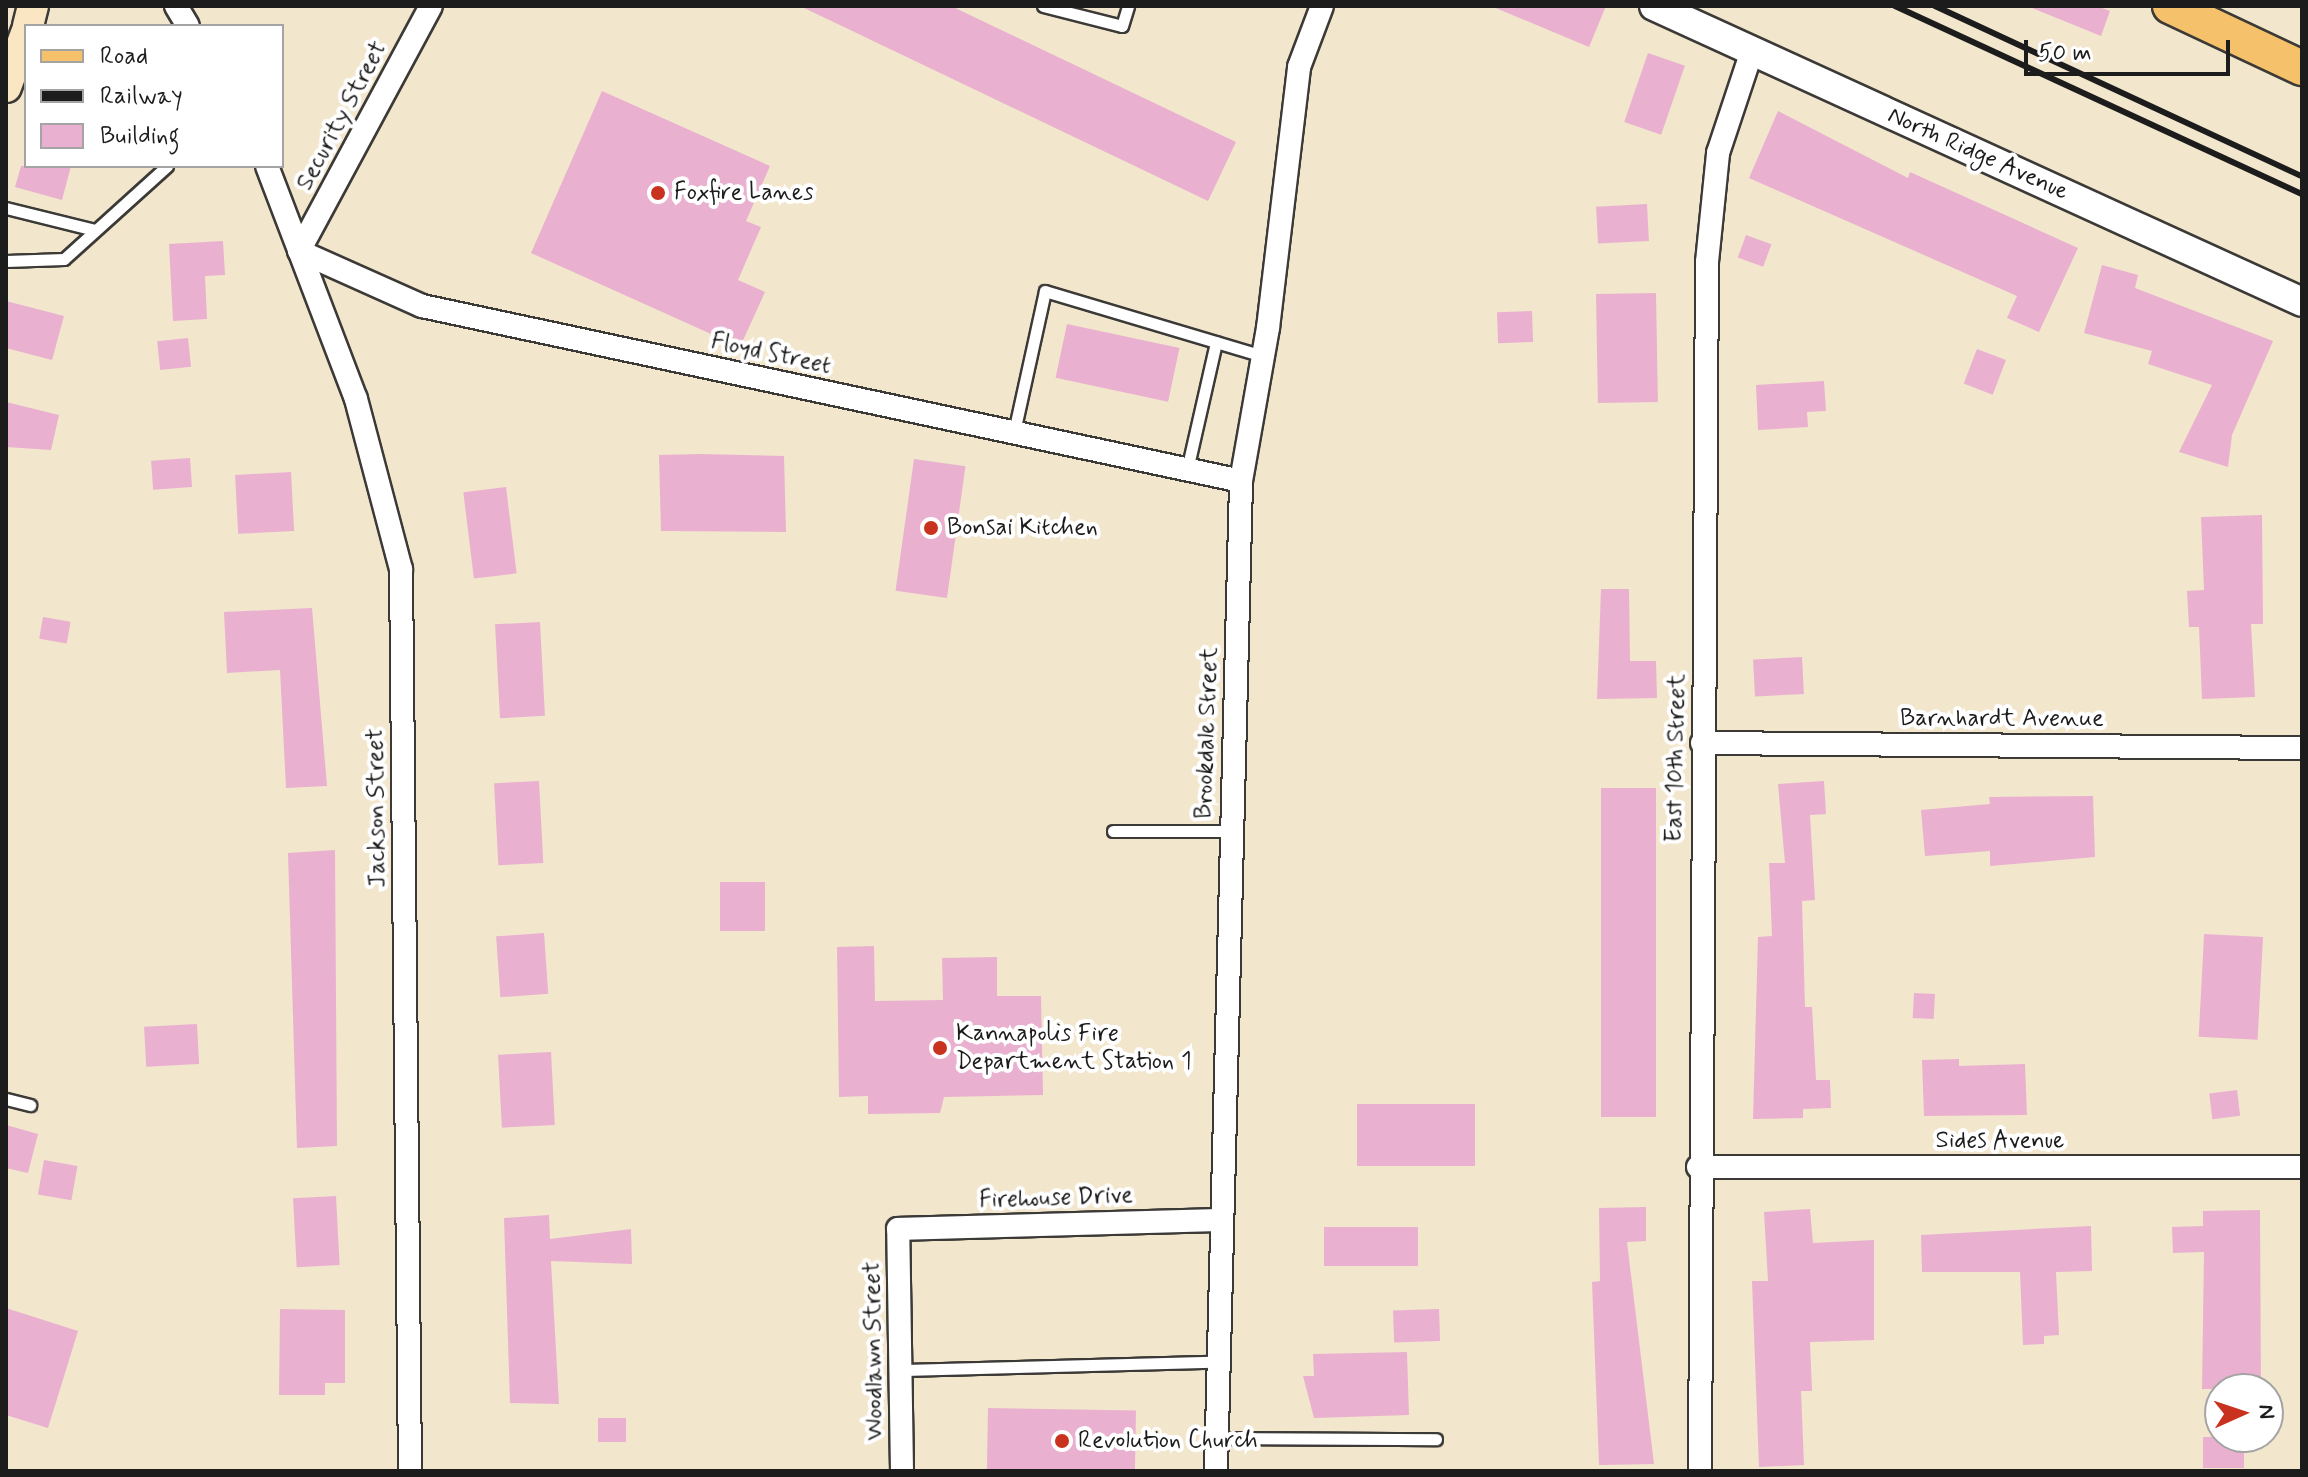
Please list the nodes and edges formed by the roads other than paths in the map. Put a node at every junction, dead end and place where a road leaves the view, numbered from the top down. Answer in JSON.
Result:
{"nodes":[{"id":1,"x":176,"y":6,"type":"edge"},
{"id":2,"x":431,"y":6,"type":"edge"},
{"id":3,"x":1043,"y":6,"type":"edge"},
{"id":4,"x":1128,"y":6,"type":"edge"},
{"id":5,"x":1322,"y":6,"type":"edge"},
{"id":6,"x":1654,"y":6,"type":"edge"},
{"id":7,"x":2170,"y":6,"type":"edge"},
{"id":8,"x":187,"y":24,"type":"edge"},
{"id":9,"x":24,"y":38,"type":"edge"},
{"id":10,"x":1752,"y":51,"type":"junction"},
{"id":11,"x":2302,"y":68,"type":"edge"},
{"id":12,"x":6,"y":87,"type":"edge"},
{"id":13,"x":165,"y":168,"type":"edge"},
{"id":14,"x":268,"y":168,"type":"edge"},
{"id":15,"x":6,"y":208,"type":"edge"},
{"id":16,"x":95,"y":230,"type":"junction"},
{"id":17,"x":299,"y":251,"type":"junction"},
{"id":18,"x":6,"y":261,"type":"edge"},
{"id":19,"x":2302,"y":302,"type":"edge"},
{"id":20,"x":1216,"y":342,"type":"junction"},
{"id":21,"x":1263,"y":356,"type":"junction"},
{"id":22,"x":1014,"y":432,"type":"junction"},
{"id":23,"x":1187,"y":470,"type":"junction"},
{"id":24,"x":1241,"y":481,"type":"junction"},
{"id":25,"x":1702,"y":743,"type":"junction"},
{"id":26,"x":2302,"y":748,"type":"edge"},
{"id":27,"x":1113,"y":831,"type":"dead end"},
{"id":28,"x":1230,"y":831,"type":"junction"},
{"id":29,"x":6,"y":1099,"type":"edge"},
{"id":30,"x":30,"y":1105,"type":"dead end"},
{"id":31,"x":1698,"y":1167,"type":"junction"},
{"id":32,"x":2302,"y":1167,"type":"edge"},
{"id":33,"x":1217,"y":1220,"type":"junction"},
{"id":34,"x":898,"y":1229,"type":"joint"},
{"id":35,"x":1216,"y":1362,"type":"junction"},
{"id":36,"x":900,"y":1370,"type":"junction"},
{"id":37,"x":1216,"y":1438,"type":"junction"},
{"id":38,"x":1436,"y":1439,"type":"dead end"},
{"id":39,"x":410,"y":1471,"type":"edge"},
{"id":40,"x":902,"y":1471,"type":"edge"},
{"id":41,"x":1216,"y":1471,"type":"edge"},
{"id":42,"x":1700,"y":1471,"type":"edge"}],
"edges":[{"from":1,"to":8,"type":"street"},
{"from":2,"to":17,"type":"street","name":"Security Street"},
{"from":3,"to":4,"type":"lane"},
{"from":5,"to":21,"type":"street","name":"Brookdale Street"},
{"from":6,"to":10,"type":"street","name":"North Ridge Avenue"},
{"from":7,"to":11,"type":"main road"},
{"from":9,"to":12,"type":"main road"},
{"from":10,"to":19,"type":"street","name":"North Ridge Avenue"},
{"from":10,"to":25,"type":"street","name":"East 10th Street"},
{"from":13,"to":16,"type":"lane"},
{"from":14,"to":17,"type":"street","name":"Jackson Street"},
{"from":15,"to":16,"type":"lane"},
{"from":16,"to":18,"type":"lane"},
{"from":17,"to":22,"type":"street","name":"Floyd Street"},
{"from":17,"to":39,"type":"street","name":"Jackson Street"},
{"from":20,"to":21,"type":"lane"},
{"from":20,"to":22,"type":"lane"},
{"from":20,"to":23,"type":"lane"},
{"from":21,"to":24,"type":"street","name":"Brookdale Street"},
{"from":22,"to":23,"type":"street","name":"Floyd Street"},
{"from":23,"to":24,"type":"street","name":"Floyd Street"},
{"from":24,"to":28,"type":"street","name":"Brookdale Street"},
{"from":25,"to":26,"type":"street","name":"Barnhardt Avenue"},
{"from":25,"to":31,"type":"street","name":"East 10th Street"},
{"from":27,"to":28,"type":"lane"},
{"from":28,"to":33,"type":"street","name":"Brookdale Street"},
{"from":29,"to":30,"type":"lane"},
{"from":31,"to":32,"type":"street","name":"Sides Avenue"},
{"from":31,"to":42,"type":"street","name":"East 10th Street"},
{"from":33,"to":34,"type":"street","name":"Firehouse Drive"},
{"from":33,"to":35,"type":"street","name":"Brookdale Street"},
{"from":34,"to":36,"type":"street","name":"Woodlawn Street"},
{"from":35,"to":36,"type":"lane"},
{"from":35,"to":37,"type":"street","name":"Brookdale Street"},
{"from":36,"to":40,"type":"street","name":"Woodlawn Street"},
{"from":37,"to":38,"type":"lane"},
{"from":37,"to":41,"type":"street","name":"Brookdale Street"}]}
